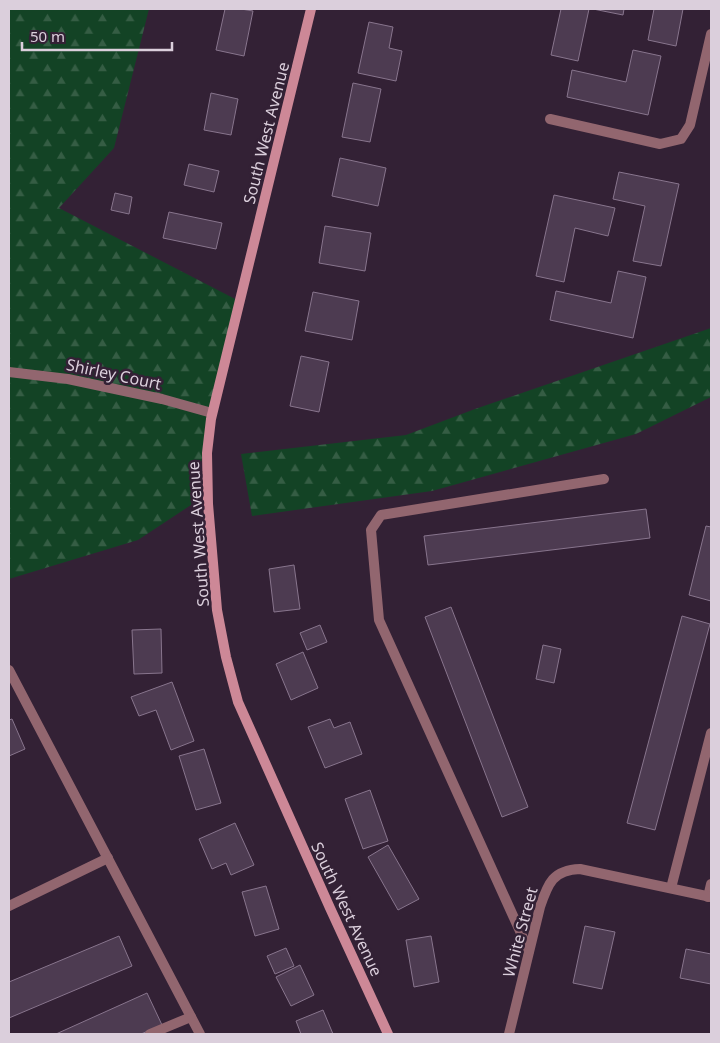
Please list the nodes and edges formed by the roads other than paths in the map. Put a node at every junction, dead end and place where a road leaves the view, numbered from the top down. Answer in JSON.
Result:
{"nodes":[{"id":1,"x":311,"y":9,"type":"edge"},
{"id":2,"x":711,"y":34,"type":"edge"},
{"id":3,"x":550,"y":119,"type":"dead end"},
{"id":4,"x":9,"y":372,"type":"edge"},
{"id":5,"x":212,"y":413,"type":"junction"},
{"id":6,"x":604,"y":479,"type":"dead end"},
{"id":7,"x":9,"y":670,"type":"edge"},
{"id":8,"x":711,"y":733,"type":"edge"},
{"id":9,"x":108,"y":858,"type":"junction"},
{"id":10,"x":711,"y":884,"type":"edge"},
{"id":11,"x":671,"y":888,"type":"junction"},
{"id":12,"x":710,"y":897,"type":"edge"},
{"id":13,"x":9,"y":906,"type":"edge"},
{"id":14,"x":529,"y":951,"type":"junction"},
{"id":15,"x":191,"y":1017,"type":"junction"},
{"id":16,"x":150,"y":1034,"type":"edge"},
{"id":17,"x":200,"y":1034,"type":"edge"},
{"id":18,"x":388,"y":1034,"type":"edge"},
{"id":19,"x":510,"y":1034,"type":"edge"}],
"edges":[{"from":1,"to":5,"type":"street","name":"South West Avenue"},
{"from":2,"to":3,"type":"street"},
{"from":4,"to":5,"type":"street","name":"Shirley Court"},
{"from":5,"to":18,"type":"street","name":"South West Avenue"},
{"from":6,"to":14,"type":"street"},
{"from":7,"to":9,"type":"street"},
{"from":8,"to":11,"type":"street"},
{"from":9,"to":13,"type":"street"},
{"from":9,"to":15,"type":"street"},
{"from":10,"to":12,"type":"street"},
{"from":11,"to":12,"type":"street","name":"White Street"},
{"from":11,"to":14,"type":"street","name":"White Street"},
{"from":14,"to":19,"type":"street","name":"White Street"},
{"from":15,"to":16,"type":"street"},
{"from":15,"to":17,"type":"street"}]}
